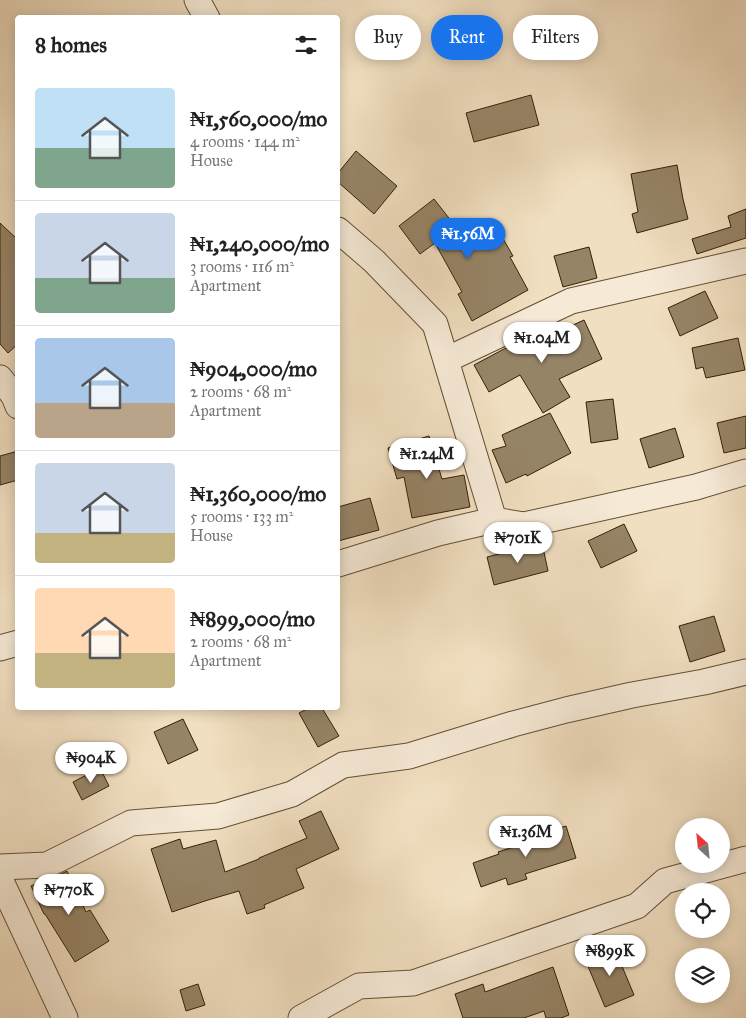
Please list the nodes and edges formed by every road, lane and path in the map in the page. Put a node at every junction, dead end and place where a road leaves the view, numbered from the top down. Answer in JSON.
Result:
{"nodes":[{"id":1,"x":197,"y":0,"type":"edge"},
{"id":2,"x":205,"y":15,"type":"edge"},
{"id":3,"x":340,"y":232,"type":"edge"},
{"id":4,"x":746,"y":261,"type":"edge"},
{"id":5,"x":446,"y":360,"type":"junction"},
{"id":6,"x":0,"y":378,"type":"edge"},
{"id":7,"x":15,"y":398,"type":"edge"},
{"id":8,"x":746,"y":472,"type":"edge"},
{"id":9,"x":494,"y":520,"type":"junction"},
{"id":10,"x":340,"y":563,"type":"edge"},
{"id":11,"x":15,"y":644,"type":"edge"},
{"id":12,"x":0,"y":648,"type":"edge"},
{"id":13,"x":746,"y":672,"type":"edge"},
{"id":14,"x":746,"y":859,"type":"edge"},
{"id":15,"x":0,"y":867,"type":"edge"},
{"id":16,"x":0,"y":879,"type":"edge"},
{"id":17,"x":65,"y":1018,"type":"edge"},
{"id":18,"x":300,"y":1018,"type":"edge"}],
"edges":[{"from":1,"to":2,"type":"street"},
{"from":3,"to":5,"type":"street"},
{"from":4,"to":5,"type":"street"},
{"from":5,"to":9,"type":"street"},
{"from":6,"to":7,"type":"street"},
{"from":8,"to":9,"type":"street"},
{"from":9,"to":10,"type":"street"},
{"from":11,"to":12,"type":"street"},
{"from":13,"to":15,"type":"street"},
{"from":14,"to":18,"type":"street"},
{"from":16,"to":17,"type":"street"}]}
